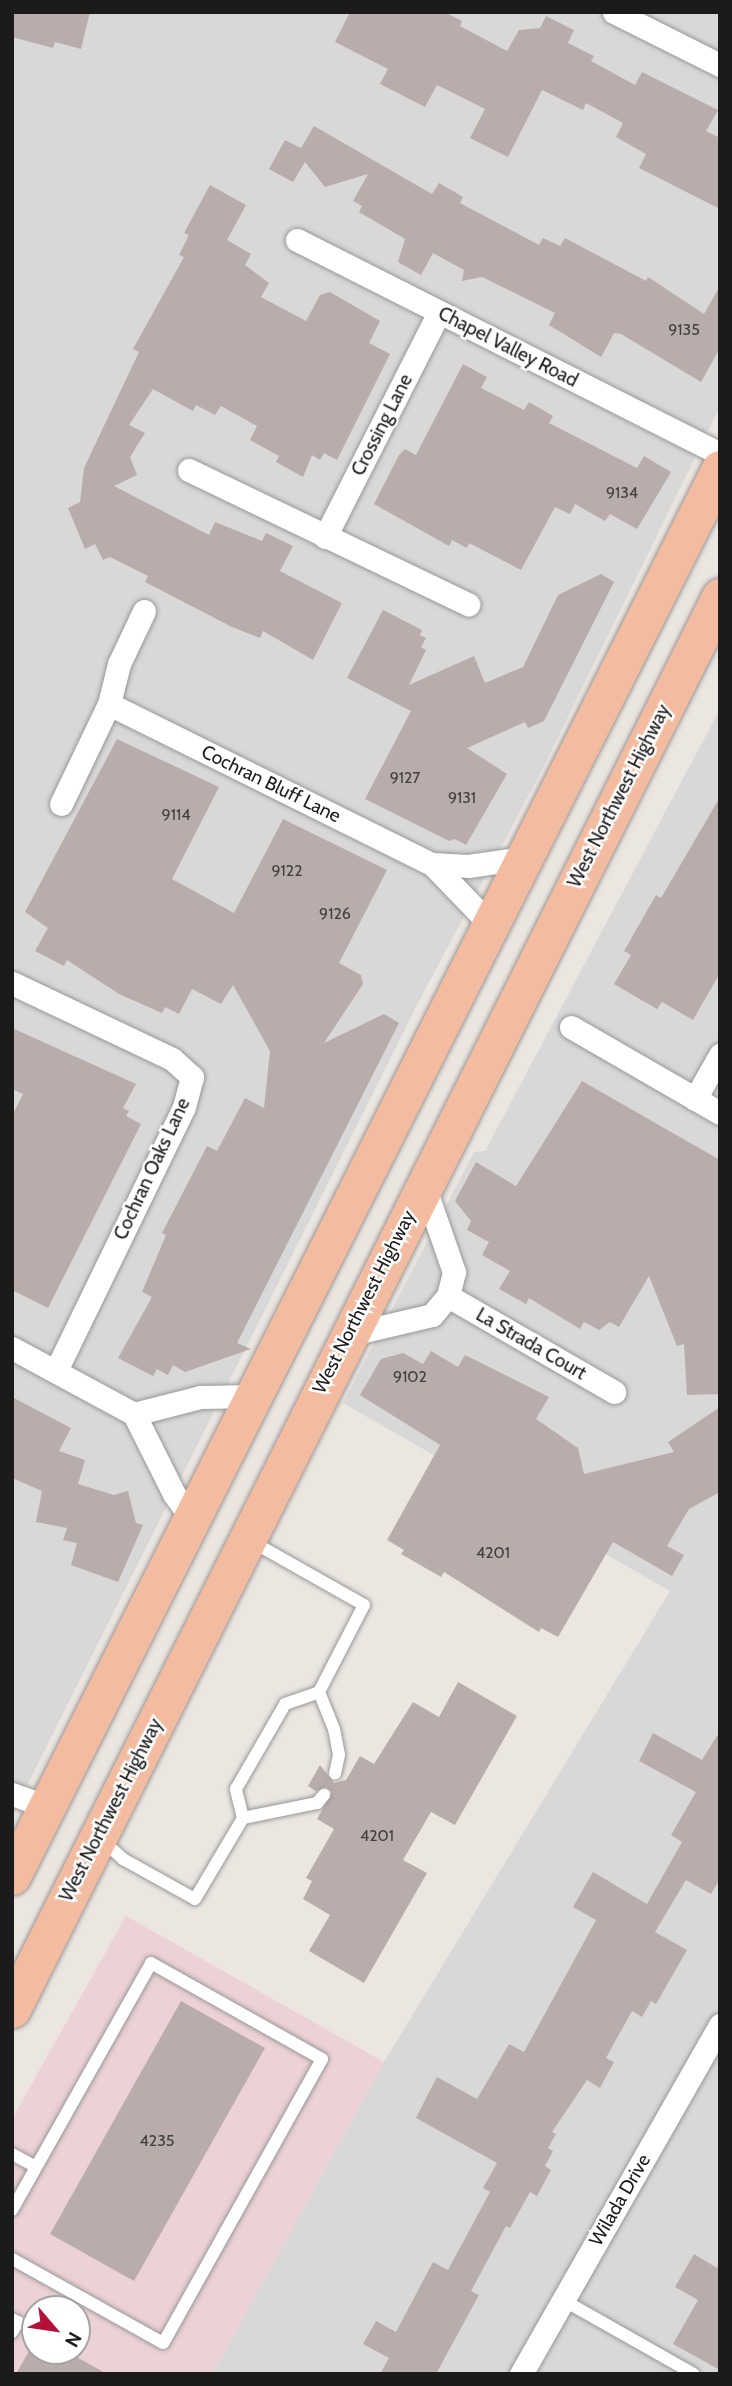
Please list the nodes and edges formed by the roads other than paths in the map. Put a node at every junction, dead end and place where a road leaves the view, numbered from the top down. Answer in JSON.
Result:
{"nodes":[{"id":1,"x":614,"y":12,"type":"edge"},
{"id":2,"x":720,"y":65,"type":"edge"},
{"id":3,"x":297,"y":240,"type":"dead end"},
{"id":4,"x":439,"y":312,"type":"junction"},
{"id":5,"x":720,"y":454,"type":"edge"},
{"id":6,"x":720,"y":469,"type":"edge"},
{"id":7,"x":189,"y":470,"type":"dead end"},
{"id":8,"x":325,"y":537,"type":"junction"},
{"id":9,"x":720,"y":597,"type":"edge"},
{"id":10,"x":468,"y":604,"type":"dead end"},
{"id":11,"x":144,"y":611,"type":"dead end"},
{"id":12,"x":109,"y":704,"type":"junction"},
{"id":13,"x":61,"y":804,"type":"dead end"},
{"id":14,"x":524,"y":858,"type":"junction"},
{"id":15,"x":432,"y":864,"type":"junction"},
{"id":16,"x":468,"y":866,"type":"junction"},
{"id":17,"x":457,"y":889,"type":"junction"},
{"id":18,"x":490,"y":924,"type":"junction"},
{"id":19,"x":12,"y":983,"type":"edge"},
{"id":20,"x":572,"y":1027,"type":"dead end"},
{"id":21,"x":720,"y":1055,"type":"edge"},
{"id":22,"x":695,"y":1099,"type":"junction"},
{"id":23,"x":720,"y":1113,"type":"edge"},
{"id":24,"x":424,"y":1183,"type":"junction"},
{"id":25,"x":448,"y":1296,"type":"junction"},
{"id":26,"x":347,"y":1335,"type":"junction"},
{"id":27,"x":12,"y":1348,"type":"edge"},
{"id":28,"x":57,"y":1369,"type":"junction"},
{"id":29,"x":614,"y":1392,"type":"dead end"},
{"id":30,"x":251,"y":1395,"type":"junction"},
{"id":31,"x":134,"y":1414,"type":"junction"},
{"id":32,"x":191,"y":1517,"type":"junction"},
{"id":33,"x":248,"y":1539,"type":"junction"},
{"id":34,"x":319,"y":1692,"type":"junction"},
{"id":35,"x":335,"y":1774,"type":"dead end"},
{"id":36,"x":12,"y":1794,"type":"edge"},
{"id":37,"x":324,"y":1795,"type":"dead end"},
{"id":38,"x":47,"y":1807,"type":"junction"},
{"id":39,"x":243,"y":1818,"type":"junction"},
{"id":40,"x":97,"y":1836,"type":"junction"},
{"id":41,"x":13,"y":1873,"type":"edge"},
{"id":42,"x":12,"y":2009,"type":"edge"},
{"id":43,"x":720,"y":2025,"type":"edge"},
{"id":44,"x":12,"y":2154,"type":"edge"},
{"id":45,"x":36,"y":2167,"type":"junction"},
{"id":46,"x":12,"y":2210,"type":"edge"},
{"id":47,"x":12,"y":2259,"type":"edge"},
{"id":48,"x":563,"y":2300,"type":"junction"},
{"id":49,"x":12,"y":2319,"type":"edge"},
{"id":50,"x":12,"y":2332,"type":"edge"},
{"id":51,"x":521,"y":2374,"type":"edge"},
{"id":52,"x":694,"y":2374,"type":"edge"}],
"edges":[{"from":1,"to":2,"type":"street"},
{"from":3,"to":4,"type":"street","name":"Chapel Valley Road"},
{"from":4,"to":5,"type":"street","name":"Chapel Valley Road"},
{"from":4,"to":8,"type":"street","name":"Crossing Lane"},
{"from":6,"to":14,"type":"main road"},
{"from":7,"to":8,"type":"street"},
{"from":8,"to":10,"type":"street"},
{"from":9,"to":24,"type":"main road","name":"West Northwest Highway"},
{"from":11,"to":12,"type":"street"},
{"from":12,"to":13,"type":"street"},
{"from":12,"to":15,"type":"street","name":"Cochran Bluff Lane"},
{"from":14,"to":16,"type":"street","name":"Cochran Bluff Lane"},
{"from":14,"to":18,"type":"main road"},
{"from":15,"to":16,"type":"street","name":"Cochran Bluff Lane"},
{"from":15,"to":17,"type":"street","name":"Cochran Bluff Lane"},
{"from":16,"to":17,"type":"lane"},
{"from":17,"to":18,"type":"street","name":"Cochran Bluff Lane"},
{"from":18,"to":30,"type":"main road"},
{"from":19,"to":28,"type":"street","name":"Cochran Oaks Lane"},
{"from":20,"to":22,"type":"street"},
{"from":21,"to":22,"type":"street"},
{"from":22,"to":23,"type":"street"},
{"from":24,"to":25,"type":"street"},
{"from":24,"to":26,"type":"main road","name":"West Northwest Highway"},
{"from":25,"to":26,"type":"street"},
{"from":25,"to":29,"type":"street","name":"La Strada Court"},
{"from":26,"to":33,"type":"main road","name":"West Northwest Highway"},
{"from":27,"to":28,"type":"street"},
{"from":28,"to":31,"type":"street"},
{"from":30,"to":31,"type":"street"},
{"from":30,"to":32,"type":"main road"},
{"from":31,"to":32,"type":"street"},
{"from":32,"to":38,"type":"main road"},
{"from":33,"to":34,"type":"lane"},
{"from":33,"to":40,"type":"main road","name":"West Northwest Highway"},
{"from":34,"to":35,"type":"lane"},
{"from":34,"to":39,"type":"lane"},
{"from":36,"to":38,"type":"street"},
{"from":37,"to":39,"type":"lane"},
{"from":38,"to":40,"type":"main road"},
{"from":38,"to":41,"type":"main road"},
{"from":39,"to":40,"type":"lane"},
{"from":40,"to":42,"type":"main road","name":"West Northwest Highway"},
{"from":43,"to":48,"type":"street","name":"Wilada Drive"},
{"from":44,"to":45,"type":"lane"},
{"from":45,"to":46,"type":"lane"},
{"from":45,"to":47,"type":"lane"},
{"from":48,"to":51,"type":"street","name":"Wilada Drive"},
{"from":48,"to":52,"type":"lane"},
{"from":49,"to":50,"type":"lane"}]}
